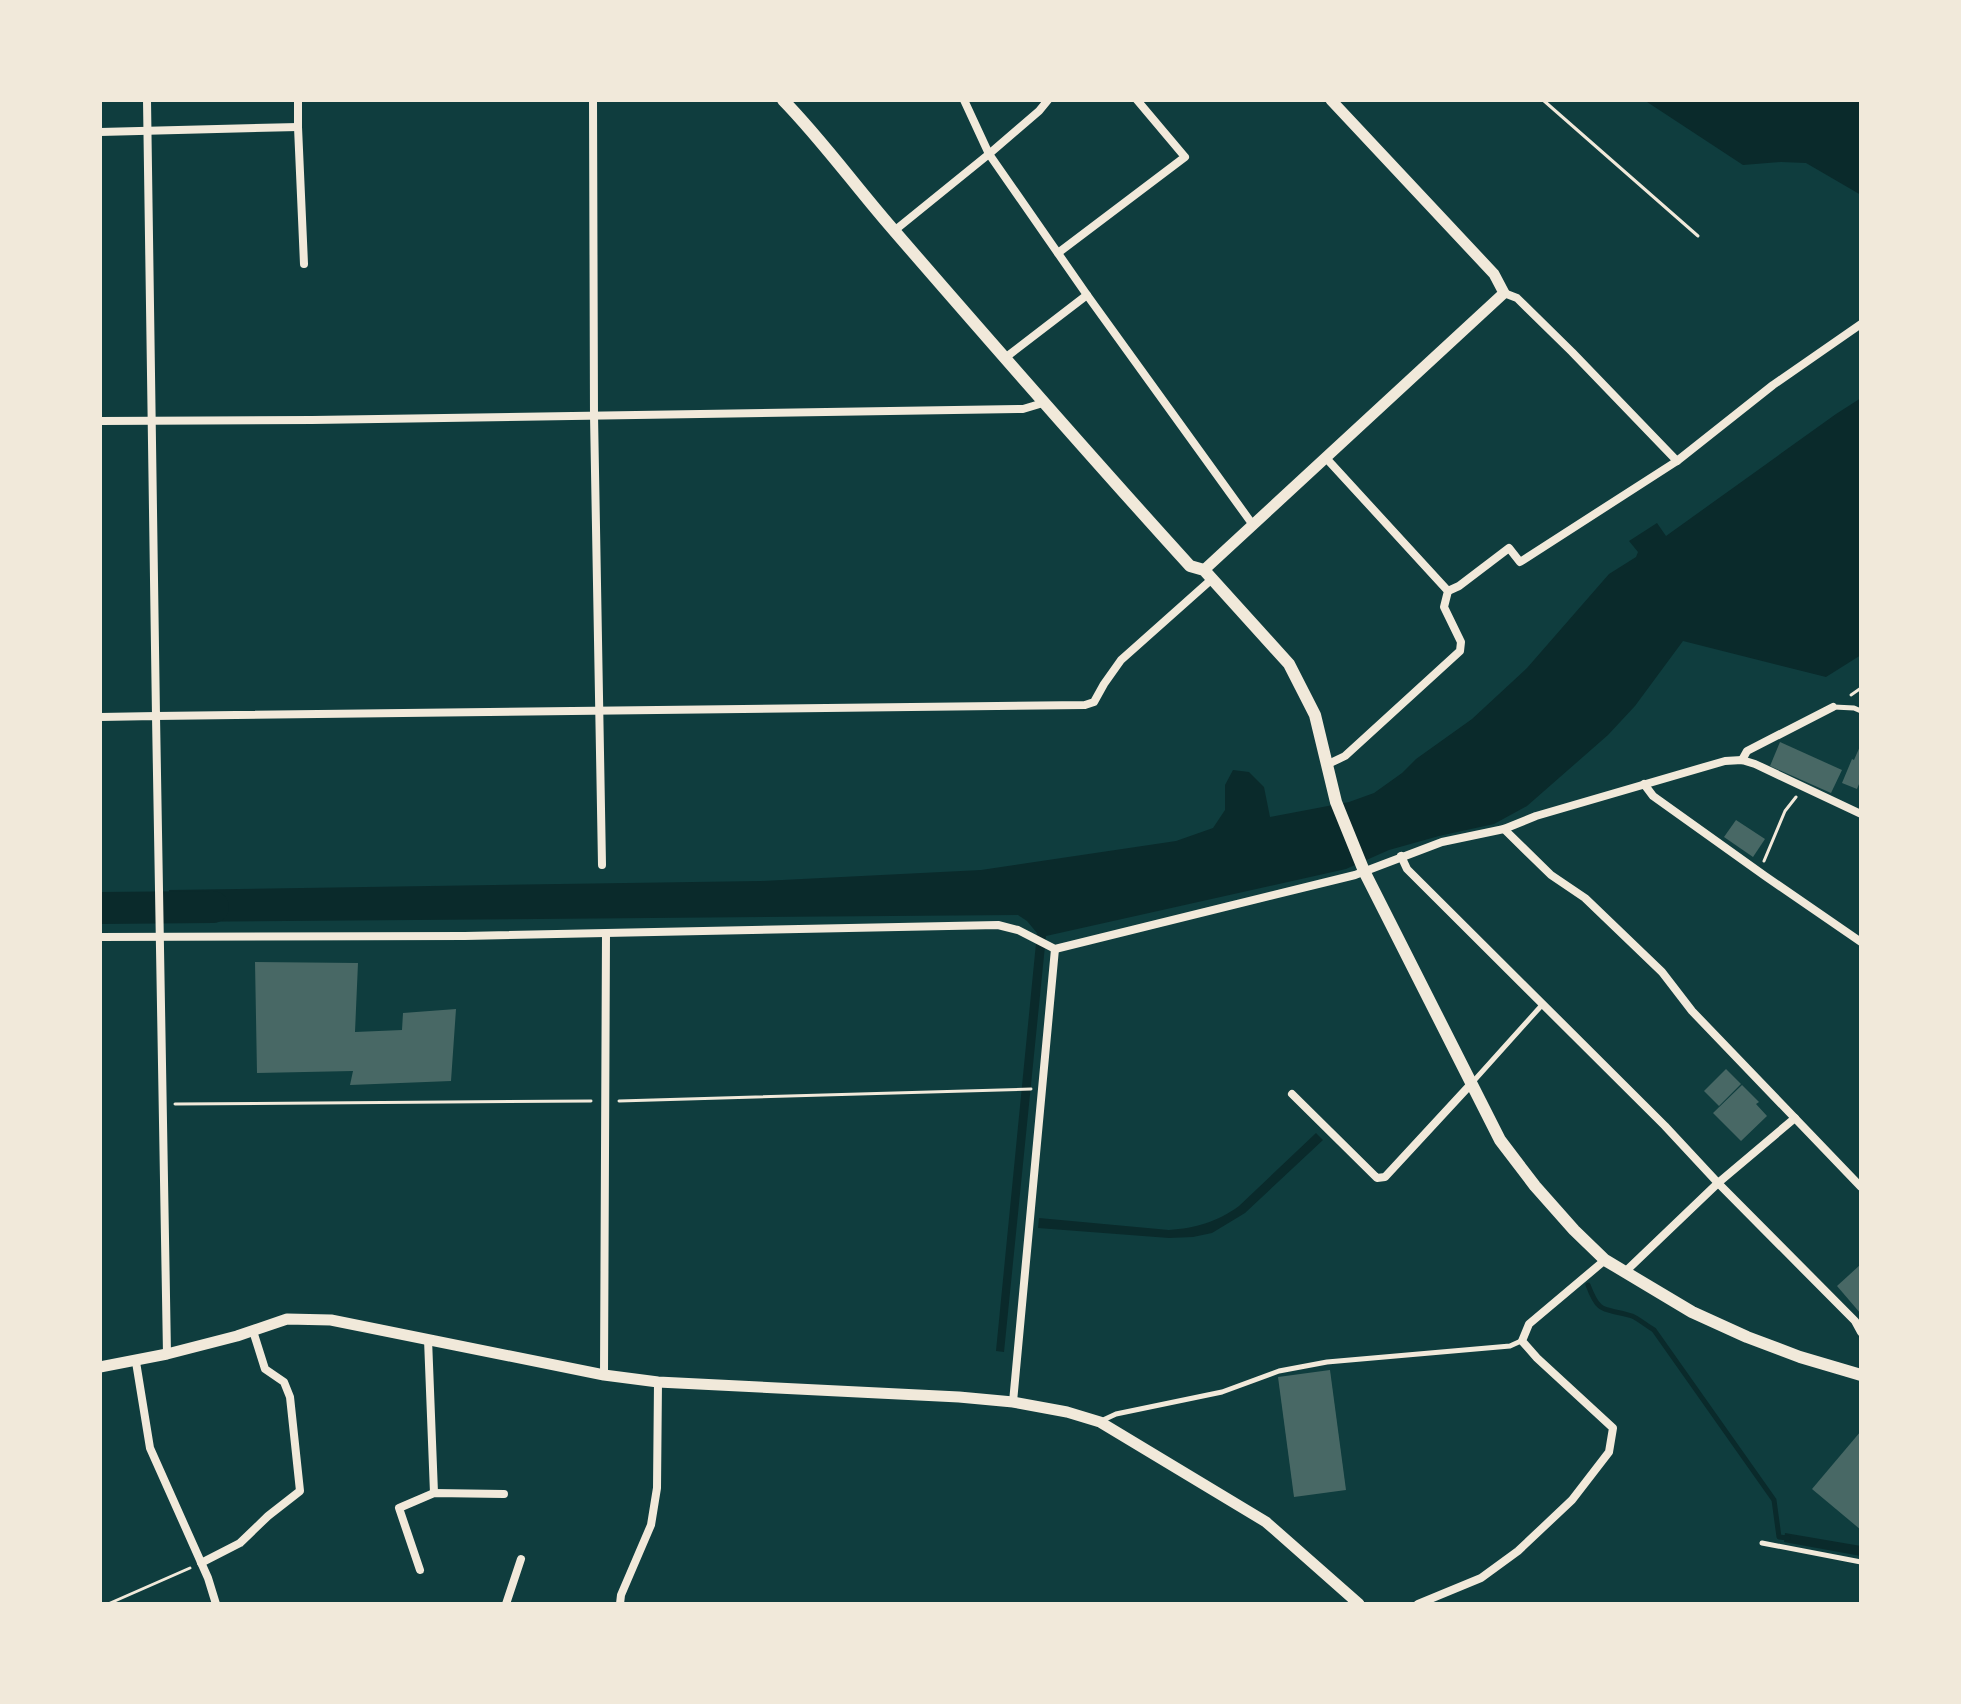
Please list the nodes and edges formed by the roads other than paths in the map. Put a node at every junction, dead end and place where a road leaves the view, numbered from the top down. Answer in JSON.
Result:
{"nodes":[{"id":1,"x":147,"y":100,"type":"edge"},
{"id":2,"x":298,"y":100,"type":"edge"},
{"id":3,"x":593,"y":100,"type":"edge"},
{"id":4,"x":783,"y":100,"type":"edge"},
{"id":5,"x":964,"y":100,"type":"edge"},
{"id":6,"x":1048,"y":100,"type":"edge"},
{"id":7,"x":1137,"y":100,"type":"edge"},
{"id":8,"x":1331,"y":100,"type":"edge"},
{"id":9,"x":298,"y":127,"type":"junction"},
{"id":10,"x":147,"y":131,"type":"junction"},
{"id":11,"x":100,"y":132,"type":"edge"},
{"id":12,"x":989,"y":154,"type":"junction"},
{"id":13,"x":894,"y":231,"type":"junction"},
{"id":14,"x":1058,"y":253,"type":"junction"},
{"id":15,"x":304,"y":264,"type":"dead end"},
{"id":16,"x":1504,"y":293,"type":"junction"},
{"id":17,"x":1087,"y":295,"type":"junction"},
{"id":18,"x":1861,"y":324,"type":"edge"},
{"id":19,"x":1005,"y":358,"type":"junction"},
{"id":20,"x":1043,"y":403,"type":"junction"},
{"id":21,"x":594,"y":415,"type":"junction"},
{"id":22,"x":151,"y":420,"type":"junction"},
{"id":23,"x":100,"y":421,"type":"edge"},
{"id":24,"x":1326,"y":458,"type":"junction"},
{"id":25,"x":1677,"y":461,"type":"junction"},
{"id":26,"x":1253,"y":525,"type":"junction"},
{"id":27,"x":1208,"y":574,"type":"junction"},
{"id":28,"x":1448,"y":591,"type":"junction"},
{"id":29,"x":1833,"y":707,"type":"joint"},
{"id":30,"x":599,"y":710,"type":"junction"},
{"id":31,"x":1861,"y":711,"type":"edge"},
{"id":32,"x":156,"y":716,"type":"junction"},
{"id":33,"x":100,"y":717,"type":"edge"},
{"id":34,"x":1742,"y":760,"type":"junction"},
{"id":35,"x":1326,"y":765,"type":"junction"},
{"id":36,"x":1644,"y":784,"type":"junction"},
{"id":37,"x":1861,"y":814,"type":"edge"},
{"id":38,"x":1504,"y":829,"type":"junction"},
{"id":39,"x":1401,"y":856,"type":"junction"},
{"id":40,"x":602,"y":865,"type":"dead end"},
{"id":41,"x":1363,"y":868,"type":"junction"},
{"id":42,"x":160,"y":933,"type":"junction"},
{"id":43,"x":606,"y":934,"type":"junction"},
{"id":44,"x":100,"y":937,"type":"edge"},
{"id":45,"x":1861,"y":942,"type":"edge"},
{"id":46,"x":1055,"y":949,"type":"junction"},
{"id":47,"x":1542,"y":1005,"type":"junction"},
{"id":48,"x":1471,"y":1084,"type":"junction"},
{"id":49,"x":1292,"y":1094,"type":"dead end"},
{"id":50,"x":1795,"y":1118,"type":"junction"},
{"id":51,"x":1718,"y":1183,"type":"junction"},
{"id":52,"x":1861,"y":1187,"type":"edge"},
{"id":53,"x":1605,"y":1260,"type":"junction"},
{"id":54,"x":1625,"y":1272,"type":"junction"},
{"id":55,"x":253,"y":1331,"type":"junction"},
{"id":56,"x":1861,"y":1332,"type":"edge"},
{"id":57,"x":428,"y":1339,"type":"junction"},
{"id":58,"x":1522,"y":1341,"type":"junction"},
{"id":59,"x":167,"y":1354,"type":"junction"},
{"id":60,"x":136,"y":1362,"type":"junction"},
{"id":61,"x":100,"y":1367,"type":"edge"},
{"id":62,"x":604,"y":1375,"type":"junction"},
{"id":63,"x":1861,"y":1375,"type":"edge"},
{"id":64,"x":658,"y":1382,"type":"junction"},
{"id":65,"x":1013,"y":1402,"type":"junction"},
{"id":66,"x":1100,"y":1422,"type":"junction"},
{"id":67,"x":434,"y":1493,"type":"junction"},
{"id":68,"x":504,"y":1494,"type":"dead end"},
{"id":69,"x":1762,"y":1543,"type":"dead end"},
{"id":70,"x":521,"y":1559,"type":"dead end"},
{"id":71,"x":1861,"y":1562,"type":"edge"},
{"id":72,"x":201,"y":1563,"type":"junction"},
{"id":73,"x":420,"y":1570,"type":"dead end"},
{"id":74,"x":216,"y":1604,"type":"edge"},
{"id":75,"x":506,"y":1604,"type":"edge"},
{"id":76,"x":620,"y":1604,"type":"edge"},
{"id":77,"x":1359,"y":1604,"type":"edge"},
{"id":78,"x":1418,"y":1604,"type":"edge"}],
"edges":[{"from":1,"to":10,"type":"street"},
{"from":2,"to":9,"type":"street"},
{"from":3,"to":21,"type":"street"},
{"from":4,"to":13,"type":"main road"},
{"from":5,"to":12,"type":"street"},
{"from":6,"to":12,"type":"street"},
{"from":7,"to":14,"type":"street"},
{"from":8,"to":16,"type":"street"},
{"from":9,"to":10,"type":"street"},
{"from":9,"to":15,"type":"street"},
{"from":10,"to":11,"type":"street"},
{"from":10,"to":22,"type":"street"},
{"from":12,"to":13,"type":"street"},
{"from":12,"to":14,"type":"street"},
{"from":13,"to":19,"type":"main road"},
{"from":14,"to":17,"type":"street"},
{"from":16,"to":24,"type":"street"},
{"from":16,"to":25,"type":"street"},
{"from":17,"to":19,"type":"street"},
{"from":17,"to":26,"type":"street"},
{"from":18,"to":25,"type":"street"},
{"from":19,"to":20,"type":"main road"},
{"from":20,"to":21,"type":"street"},
{"from":20,"to":27,"type":"main road"},
{"from":21,"to":22,"type":"street"},
{"from":21,"to":30,"type":"street"},
{"from":22,"to":23,"type":"street"},
{"from":22,"to":32,"type":"street"},
{"from":24,"to":26,"type":"street"},
{"from":24,"to":28,"type":"street"},
{"from":25,"to":28,"type":"street"},
{"from":26,"to":27,"type":"street"},
{"from":27,"to":30,"type":"street"},
{"from":27,"to":35,"type":"main road"},
{"from":28,"to":35,"type":"street"},
{"from":29,"to":31,"type":"lane"},
{"from":29,"to":34,"type":"street"},
{"from":30,"to":32,"type":"street"},
{"from":30,"to":40,"type":"street"},
{"from":32,"to":33,"type":"street"},
{"from":32,"to":42,"type":"street"},
{"from":34,"to":36,"type":"street"},
{"from":34,"to":37,"type":"street"},
{"from":35,"to":41,"type":"main road"},
{"from":36,"to":38,"type":"street"},
{"from":36,"to":45,"type":"street"},
{"from":38,"to":39,"type":"street"},
{"from":38,"to":50,"type":"street"},
{"from":39,"to":41,"type":"street"},
{"from":39,"to":47,"type":"street"},
{"from":41,"to":46,"type":"street"},
{"from":41,"to":48,"type":"main road"},
{"from":42,"to":43,"type":"street"},
{"from":42,"to":44,"type":"street"},
{"from":42,"to":59,"type":"street"},
{"from":43,"to":46,"type":"street"},
{"from":43,"to":62,"type":"street"},
{"from":46,"to":65,"type":"street"},
{"from":47,"to":48,"type":"lane"},
{"from":47,"to":51,"type":"street"},
{"from":48,"to":49,"type":"street"},
{"from":48,"to":53,"type":"main road"},
{"from":50,"to":51,"type":"street"},
{"from":50,"to":52,"type":"street"},
{"from":51,"to":54,"type":"street"},
{"from":51,"to":56,"type":"street"},
{"from":53,"to":54,"type":"main road"},
{"from":53,"to":58,"type":"street"},
{"from":54,"to":63,"type":"main road"},
{"from":55,"to":57,"type":"street"},
{"from":55,"to":59,"type":"street"},
{"from":55,"to":72,"type":"street"},
{"from":57,"to":62,"type":"street"},
{"from":57,"to":67,"type":"street"},
{"from":58,"to":66,"type":"lane"},
{"from":58,"to":78,"type":"street"},
{"from":59,"to":60,"type":"street"},
{"from":60,"to":61,"type":"street"},
{"from":60,"to":72,"type":"street"},
{"from":62,"to":64,"type":"street"},
{"from":64,"to":65,"type":"street"},
{"from":64,"to":76,"type":"street"},
{"from":65,"to":66,"type":"street"},
{"from":66,"to":77,"type":"street"},
{"from":67,"to":68,"type":"street"},
{"from":67,"to":73,"type":"street"},
{"from":69,"to":71,"type":"lane"},
{"from":70,"to":75,"type":"street"},
{"from":72,"to":74,"type":"street"}]}
